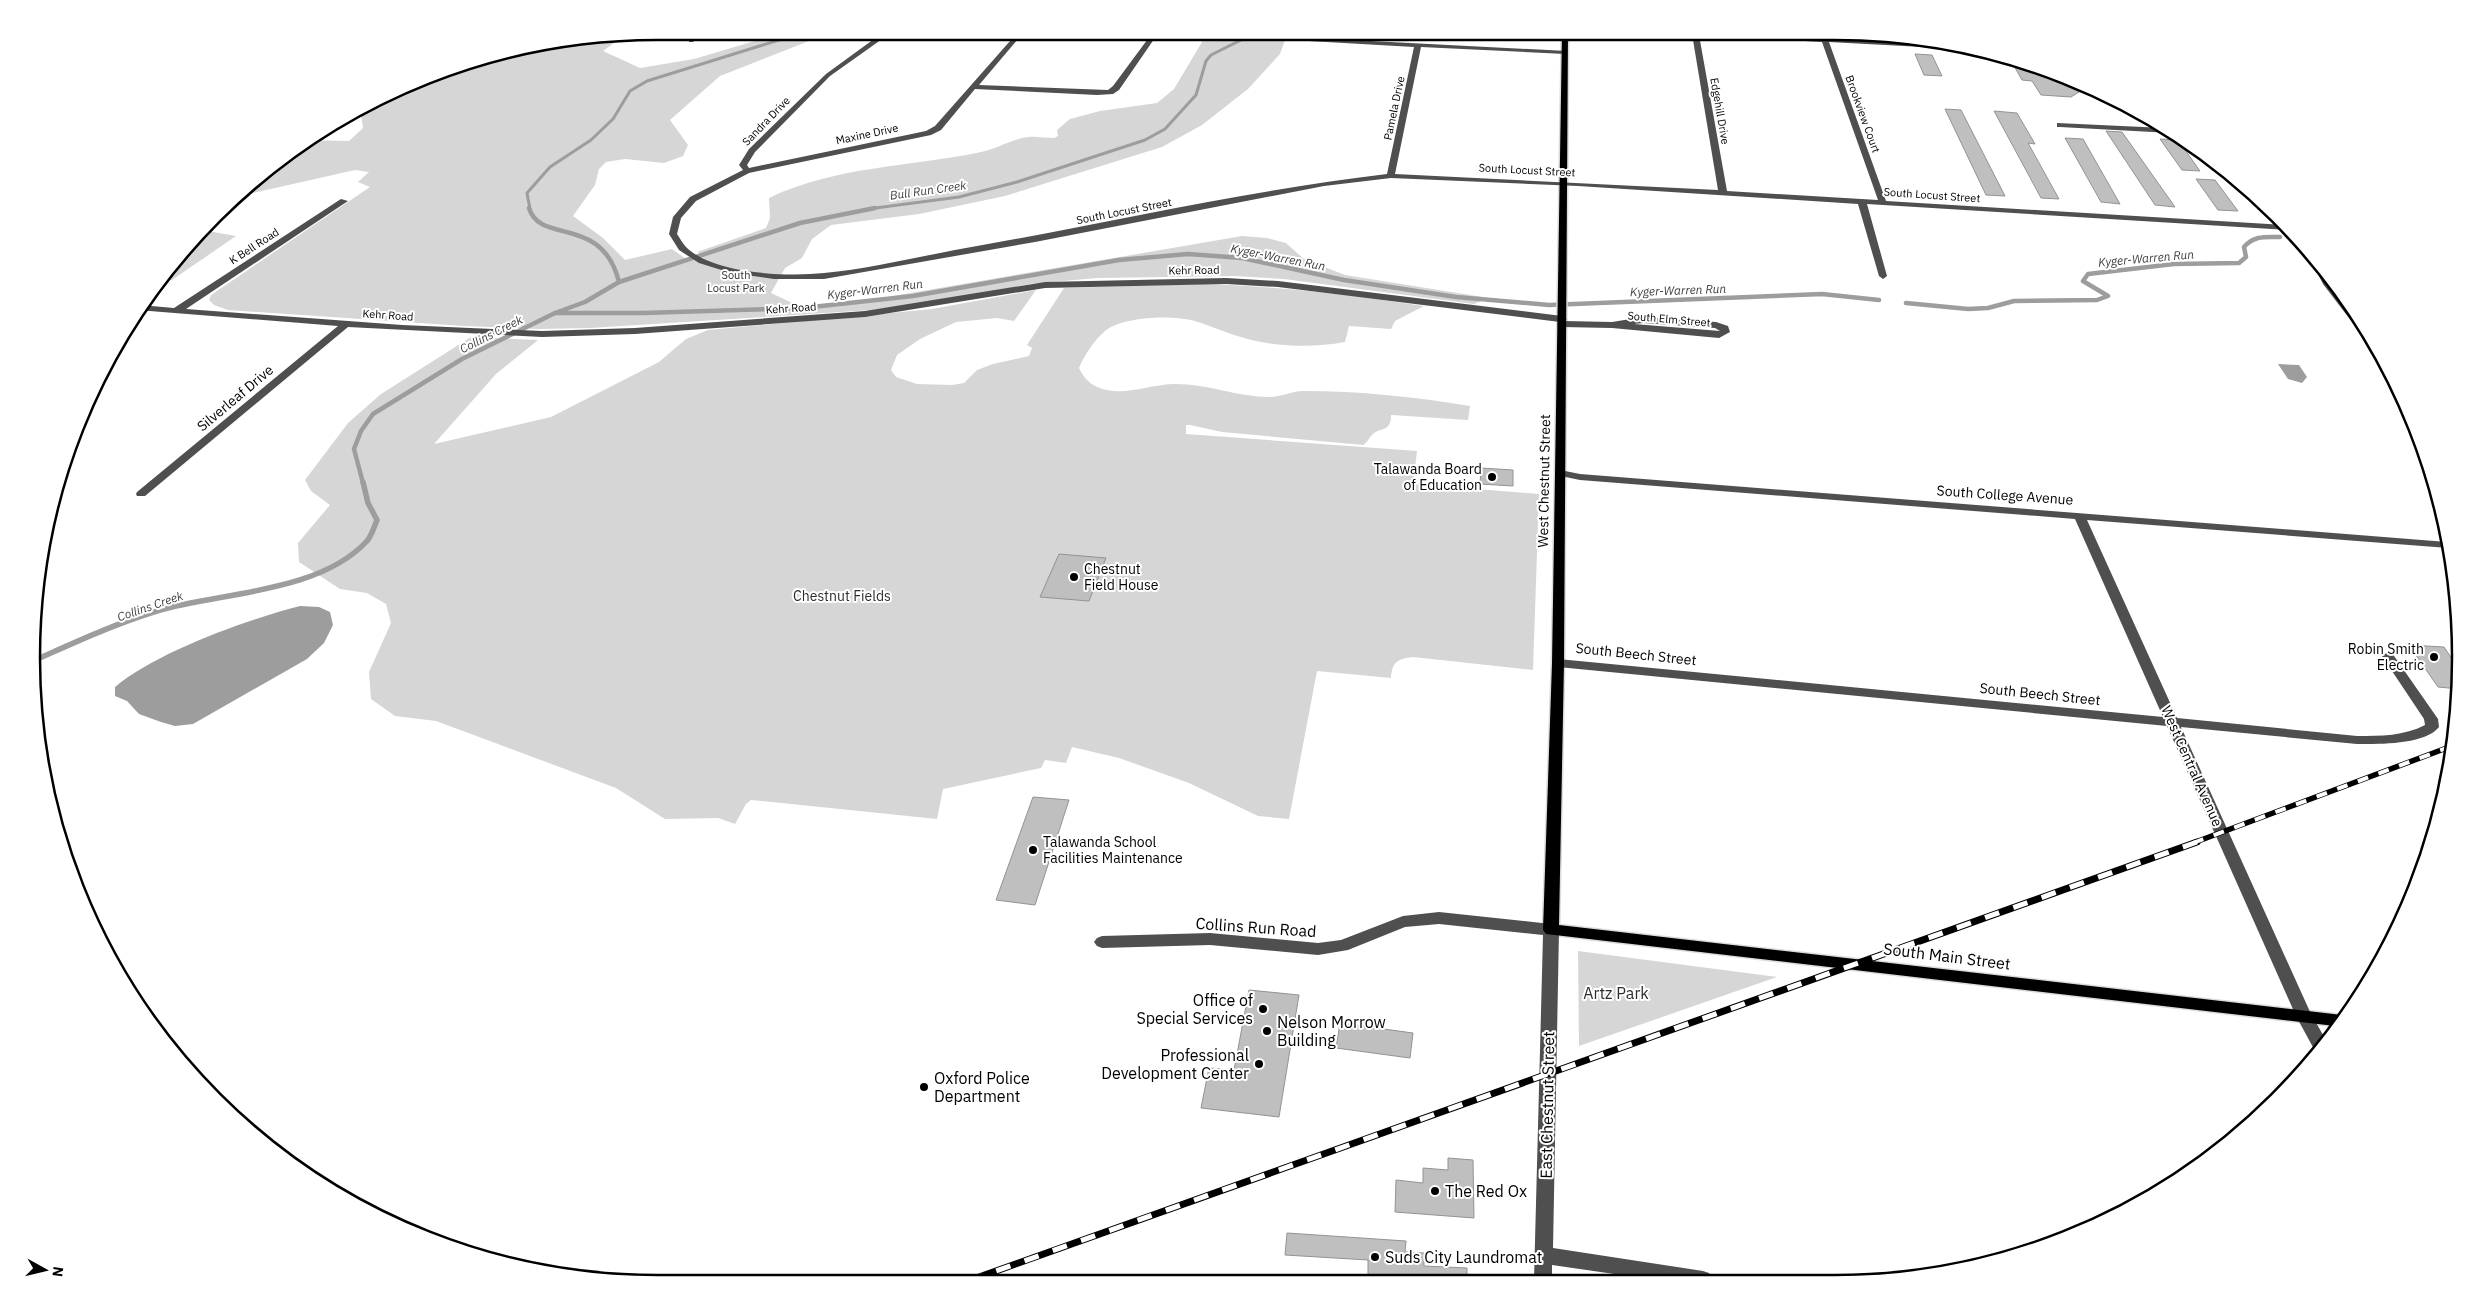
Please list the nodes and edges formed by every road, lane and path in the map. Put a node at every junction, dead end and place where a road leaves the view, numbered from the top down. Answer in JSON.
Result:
{"nodes":[{"id":1,"x":878,"y":40,"type":"edge"},
{"id":2,"x":1014,"y":40,"type":"edge"},
{"id":3,"x":1150,"y":40,"type":"edge"},
{"id":4,"x":1314,"y":40,"type":"edge"},
{"id":5,"x":1565,"y":40,"type":"edge"},
{"id":6,"x":1696,"y":40,"type":"edge"},
{"id":7,"x":1824,"y":40,"type":"edge"},
{"id":8,"x":1418,"y":45,"type":"junction"},
{"id":9,"x":1565,"y":52,"type":"junction"},
{"id":10,"x":972,"y":87,"type":"junction"},
{"id":11,"x":2060,"y":126,"type":"dead end"},
{"id":12,"x":2155,"y":130,"type":"edge"},
{"id":13,"x":747,"y":171,"type":"junction"},
{"id":14,"x":1391,"y":176,"type":"junction"},
{"id":15,"x":1564,"y":184,"type":"junction"},
{"id":16,"x":1723,"y":193,"type":"junction"},
{"id":17,"x":344,"y":201,"type":"dead end"},
{"id":18,"x":1862,"y":202,"type":"junction"},
{"id":19,"x":1883,"y":203,"type":"junction"},
{"id":20,"x":2277,"y":227,"type":"edge"},
{"id":21,"x":1883,"y":276,"type":"dead end"},
{"id":22,"x":148,"y":309,"type":"edge"},
{"id":23,"x":176,"y":311,"type":"junction"},
{"id":24,"x":1562,"y":313,"type":"junction"},
{"id":25,"x":346,"y":324,"type":"junction"},
{"id":26,"x":1612,"y":325,"type":"junction"},
{"id":27,"x":1560,"y":473,"type":"junction"},
{"id":28,"x":142,"y":494,"type":"dead end"},
{"id":29,"x":2079,"y":515,"type":"junction"},
{"id":30,"x":2441,"y":544,"type":"edge"},
{"id":31,"x":2388,"y":656,"type":"dead end"},
{"id":32,"x":1558,"y":663,"type":"junction"},
{"id":33,"x":2173,"y":723,"type":"junction"},
{"id":34,"x":1551,"y":930,"type":"junction"},
{"id":35,"x":1102,"y":942,"type":"dead end"},
{"id":36,"x":2304,"y":1016,"type":"junction"},
{"id":37,"x":2334,"y":1019,"type":"edge"},
{"id":38,"x":2318,"y":1041,"type":"edge"},
{"id":39,"x":1543,"y":1255,"type":"junction"},
{"id":40,"x":1543,"y":1275,"type":"edge"},
{"id":41,"x":1676,"y":1275,"type":"edge"}],
"edges":[{"from":1,"to":13,"type":"street","name":"Sandra Drive"},
{"from":2,"to":10,"type":"street","name":"Maxine Drive"},
{"from":3,"to":10,"type":"street"},
{"from":4,"to":8,"type":"street"},
{"from":5,"to":9,"type":"main road","name":"West Chestnut Street"},
{"from":6,"to":16,"type":"street","name":"Edgehill Drive"},
{"from":7,"to":19,"type":"street","name":"Brookview Court"},
{"from":8,"to":9,"type":"street"},
{"from":8,"to":14,"type":"street","name":"Pamela Drive"},
{"from":9,"to":15,"type":"main road","name":"West Chestnut Street"},
{"from":10,"to":13,"type":"street","name":"Maxine Drive"},
{"from":11,"to":12,"type":"street"},
{"from":13,"to":14,"type":"street","name":"South Locust Street"},
{"from":14,"to":15,"type":"street","name":"South Locust Street"},
{"from":15,"to":16,"type":"street","name":"South Locust Street"},
{"from":15,"to":24,"type":"main road","name":"West Chestnut Street"},
{"from":16,"to":18,"type":"street","name":"South Locust Street"},
{"from":17,"to":23,"type":"street","name":"K Bell Road"},
{"from":18,"to":19,"type":"street","name":"South Locust Street"},
{"from":18,"to":21,"type":"street"},
{"from":19,"to":20,"type":"street","name":"South Locust Street"},
{"from":22,"to":23,"type":"street","name":"Kehr Road"},
{"from":23,"to":25,"type":"street","name":"Kehr Road"},
{"from":24,"to":25,"type":"street","name":"Kehr Road"},
{"from":24,"to":26,"type":"street","name":"South Elm Street"},
{"from":24,"to":27,"type":"main road","name":"West Chestnut Street"},
{"from":25,"to":28,"type":"street","name":"Silverleaf Drive"},
{"from":26,"to":26,"type":"street","name":"South Elm Street"},
{"from":27,"to":29,"type":"street","name":"South College Avenue"},
{"from":27,"to":32,"type":"main road","name":"West Chestnut Street"},
{"from":29,"to":30,"type":"street","name":"South College Avenue"},
{"from":29,"to":33,"type":"street","name":"West Central Avenue"},
{"from":31,"to":33,"type":"street","name":"South Beech Street"},
{"from":32,"to":33,"type":"street","name":"South Beech Street"},
{"from":32,"to":34,"type":"main road","name":"West Chestnut Street"},
{"from":33,"to":36,"type":"street","name":"West Central Avenue"},
{"from":34,"to":35,"type":"street","name":"Collins Run Road"},
{"from":34,"to":36,"type":"main road","name":"South Main Street"},
{"from":34,"to":39,"type":"street","name":"East Chestnut Street"},
{"from":36,"to":37,"type":"main road","name":"South Main Street"},
{"from":36,"to":38,"type":"street","name":"West Central Avenue"},
{"from":39,"to":40,"type":"street","name":"East Chestnut Street"},
{"from":39,"to":41,"type":"street"}]}
